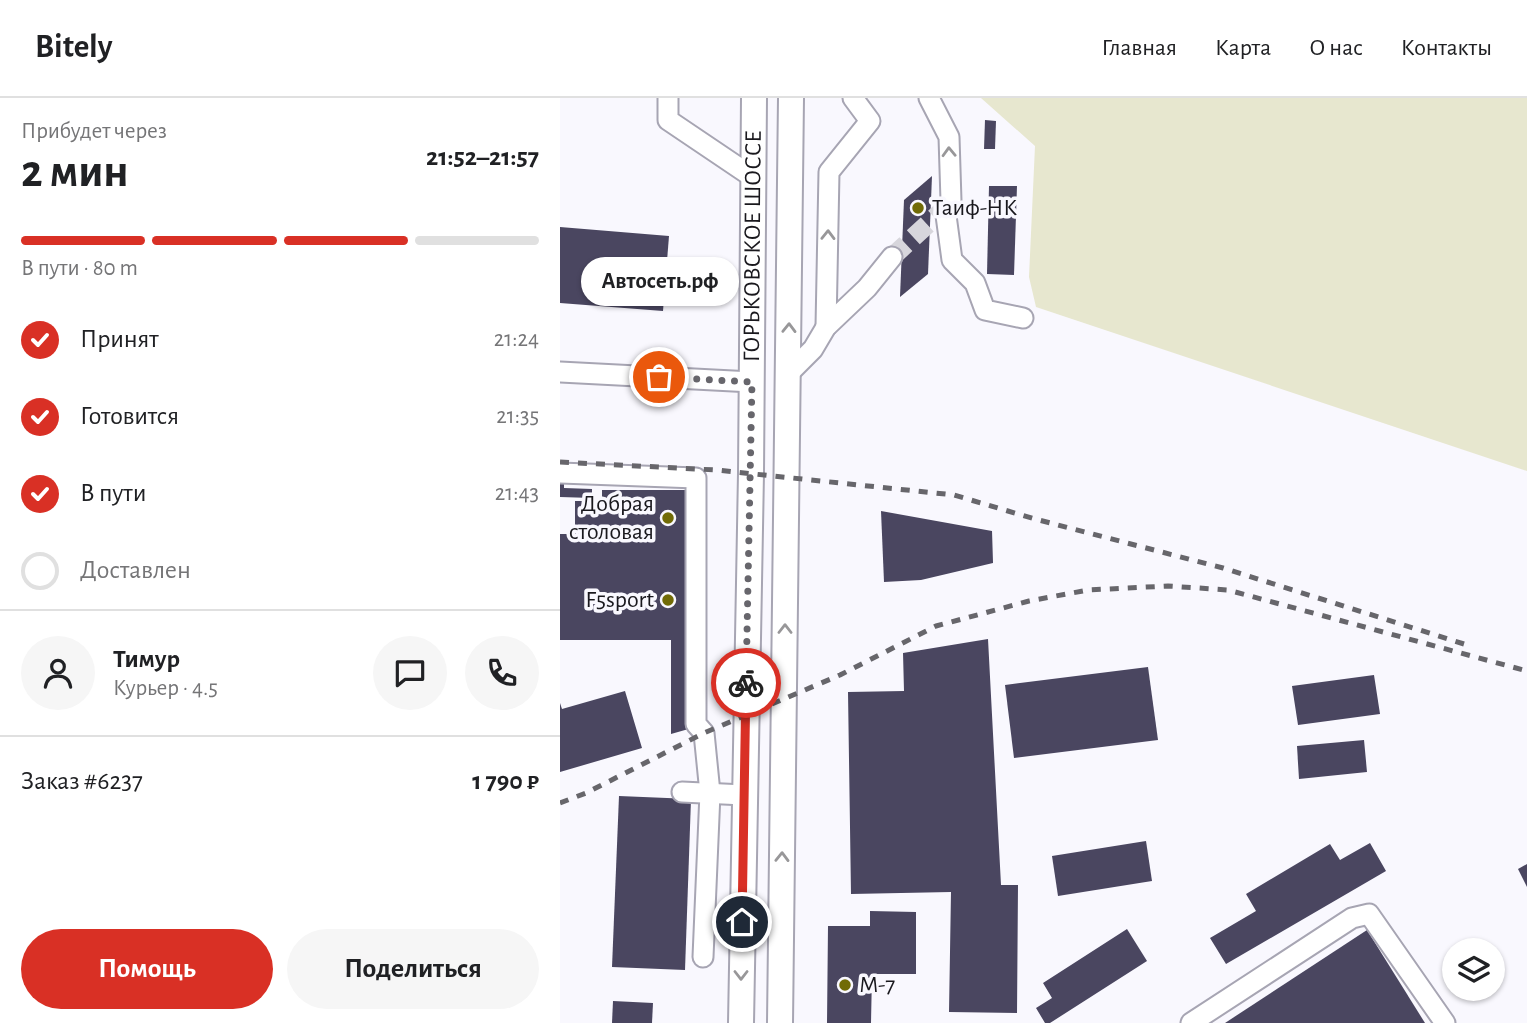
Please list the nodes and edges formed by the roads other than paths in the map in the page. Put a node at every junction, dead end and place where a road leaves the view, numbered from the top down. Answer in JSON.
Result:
{"nodes":[{"id":1,"x":668,"y":98,"type":"edge"},
{"id":2,"x":754,"y":98,"type":"edge"},
{"id":3,"x":791,"y":98,"type":"edge"},
{"id":4,"x":853,"y":98,"type":"edge"},
{"id":5,"x":929,"y":98,"type":"edge"},
{"id":6,"x":754,"y":178,"type":"junction"},
{"id":7,"x":892,"y":257,"type":"tunnel mouth"},
{"id":8,"x":1023,"y":318,"type":"dead end"},
{"id":9,"x":826,"y":327,"type":"junction"},
{"id":10,"x":560,"y":372,"type":"edge"},
{"id":11,"x":788,"y":374,"type":"junction"},
{"id":12,"x":752,"y":382,"type":"junction"},
{"id":13,"x":560,"y":473,"type":"edge"},
{"id":14,"x":682,"y":792,"type":"dead end"},
{"id":15,"x":710,"y":793,"type":"junction"},
{"id":16,"x":744,"y":795,"type":"junction"},
{"id":17,"x":703,"y":957,"type":"dead end"},
{"id":18,"x":741,"y":1023,"type":"edge"},
{"id":19,"x":780,"y":1023,"type":"edge"},
{"id":20,"x":1192,"y":1023,"type":"edge"},
{"id":21,"x":1445,"y":1023,"type":"edge"}],
"edges":[{"from":1,"to":6,"type":"lane"},
{"from":2,"to":6,"type":"main road","name":"ГОРЬКОВСКОЕ ШОССЕ"},
{"from":11,"to":3,"type":"main road","name":"ГОРЬКОВСКОЕ ШОССЕ","one_way":true},
{"from":9,"to":4,"type":"lane","one_way":true},
{"from":8,"to":5,"type":"lane","one_way":true},
{"from":6,"to":12,"type":"main road","name":"ГОРЬКОВСКОЕ ШОССЕ"},
{"from":7,"to":9,"type":"lane"},
{"from":9,"to":11,"type":"lane"},
{"from":10,"to":12,"type":"lane"},
{"from":19,"to":11,"type":"main road","name":"ГОРЬКОВСКОЕ ШОССЕ","one_way":true},
{"from":12,"to":16,"type":"main road","name":"ГОРЬКОВСКОЕ ШОССЕ"},
{"from":13,"to":15,"type":"lane"},
{"from":14,"to":15,"type":"lane"},
{"from":15,"to":16,"type":"lane"},
{"from":15,"to":17,"type":"lane"},
{"from":16,"to":18,"type":"main road","name":"ГОРЬКОВСКОЕ ШОССЕ","one_way":true},
{"from":20,"to":21,"type":"lane"}]}
